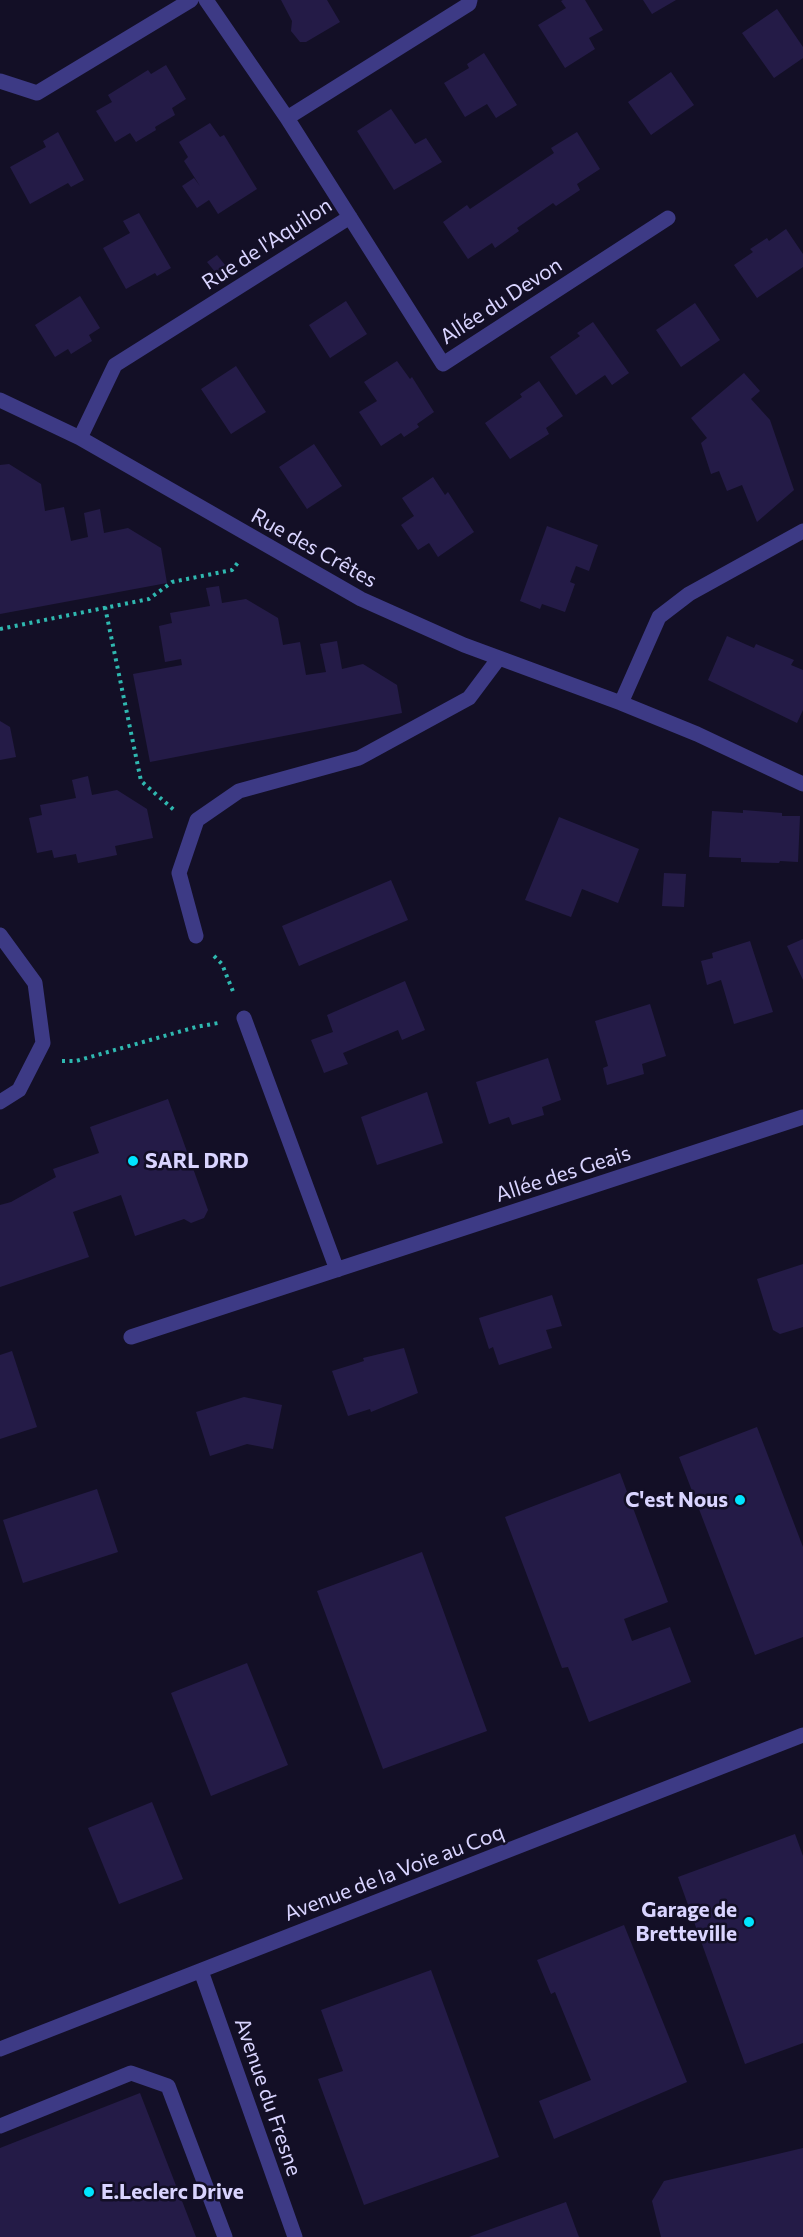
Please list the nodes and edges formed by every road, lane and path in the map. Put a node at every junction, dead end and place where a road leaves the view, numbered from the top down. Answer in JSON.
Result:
{"nodes":[{"id":1,"x":191,"y":0,"type":"edge"},
{"id":2,"x":206,"y":0,"type":"edge"},
{"id":3,"x":470,"y":0,"type":"edge"},
{"id":4,"x":0,"y":81,"type":"edge"},
{"id":5,"x":287,"y":118,"type":"junction"},
{"id":6,"x":350,"y":218,"type":"junction"},
{"id":7,"x":668,"y":218,"type":"dead end"},
{"id":8,"x":0,"y":400,"type":"edge"},
{"id":9,"x":80,"y":438,"type":"junction"},
{"id":10,"x":803,"y":531,"type":"edge"},
{"id":11,"x":255,"y":540,"type":"junction"},
{"id":12,"x":105,"y":608,"type":"junction"},
{"id":13,"x":0,"y":629,"type":"edge"},
{"id":14,"x":499,"y":658,"type":"junction"},
{"id":15,"x":621,"y":703,"type":"junction"},
{"id":16,"x":803,"y":784,"type":"edge"},
{"id":17,"x":194,"y":829,"type":"junction"},
{"id":18,"x":0,"y":935,"type":"edge"},
{"id":19,"x":196,"y":936,"type":"joint"},
{"id":20,"x":244,"y":1018,"type":"junction"},
{"id":21,"x":35,"y":1060,"type":"junction"},
{"id":22,"x":0,"y":1102,"type":"edge"},
{"id":23,"x":803,"y":1117,"type":"edge"},
{"id":24,"x":336,"y":1270,"type":"junction"},
{"id":25,"x":131,"y":1337,"type":"dead end"},
{"id":26,"x":803,"y":1735,"type":"edge"},
{"id":27,"x":201,"y":1971,"type":"junction"},
{"id":28,"x":0,"y":2049,"type":"edge"},
{"id":29,"x":0,"y":2126,"type":"edge"},
{"id":30,"x":225,"y":2237,"type":"edge"},
{"id":31,"x":295,"y":2237,"type":"edge"}],
"edges":[{"from":1,"to":4,"type":"street"},
{"from":2,"to":5,"type":"street","name":"Rue de l'Aquilon"},
{"from":3,"to":5,"type":"street"},
{"from":5,"to":6,"type":"street","name":"Rue de l'Aquilon"},
{"from":6,"to":7,"type":"street","name":"Allée du Devon"},
{"from":6,"to":9,"type":"street","name":"Rue de l'Aquilon"},
{"from":8,"to":9,"type":"street","name":"Rue des Crêtes"},
{"from":9,"to":11,"type":"street","name":"Rue des Crêtes"},
{"from":10,"to":15,"type":"street"},
{"from":11,"to":12,"type":"path"},
{"from":11,"to":14,"type":"street","name":"Rue des Crêtes"},
{"from":12,"to":13,"type":"path"},
{"from":12,"to":17,"type":"path"},
{"from":14,"to":15,"type":"street","name":"Rue des Crêtes"},
{"from":14,"to":17,"type":"street"},
{"from":15,"to":16,"type":"street","name":"Rue des Crêtes"},
{"from":17,"to":19,"type":"street"},
{"from":18,"to":21,"type":"street"},
{"from":19,"to":20,"type":"path"},
{"from":20,"to":21,"type":"path"},
{"from":20,"to":24,"type":"street"},
{"from":21,"to":22,"type":"street"},
{"from":23,"to":24,"type":"street","name":"Allée des Geais"},
{"from":24,"to":25,"type":"street","name":"Allée des Geais"},
{"from":26,"to":27,"type":"street","name":"Avenue de la Voie au Coq"},
{"from":27,"to":28,"type":"street","name":"Avenue de la Voie au Coq"},
{"from":27,"to":31,"type":"street","name":"Avenue du Fresne"},
{"from":29,"to":30,"type":"street"}]}
